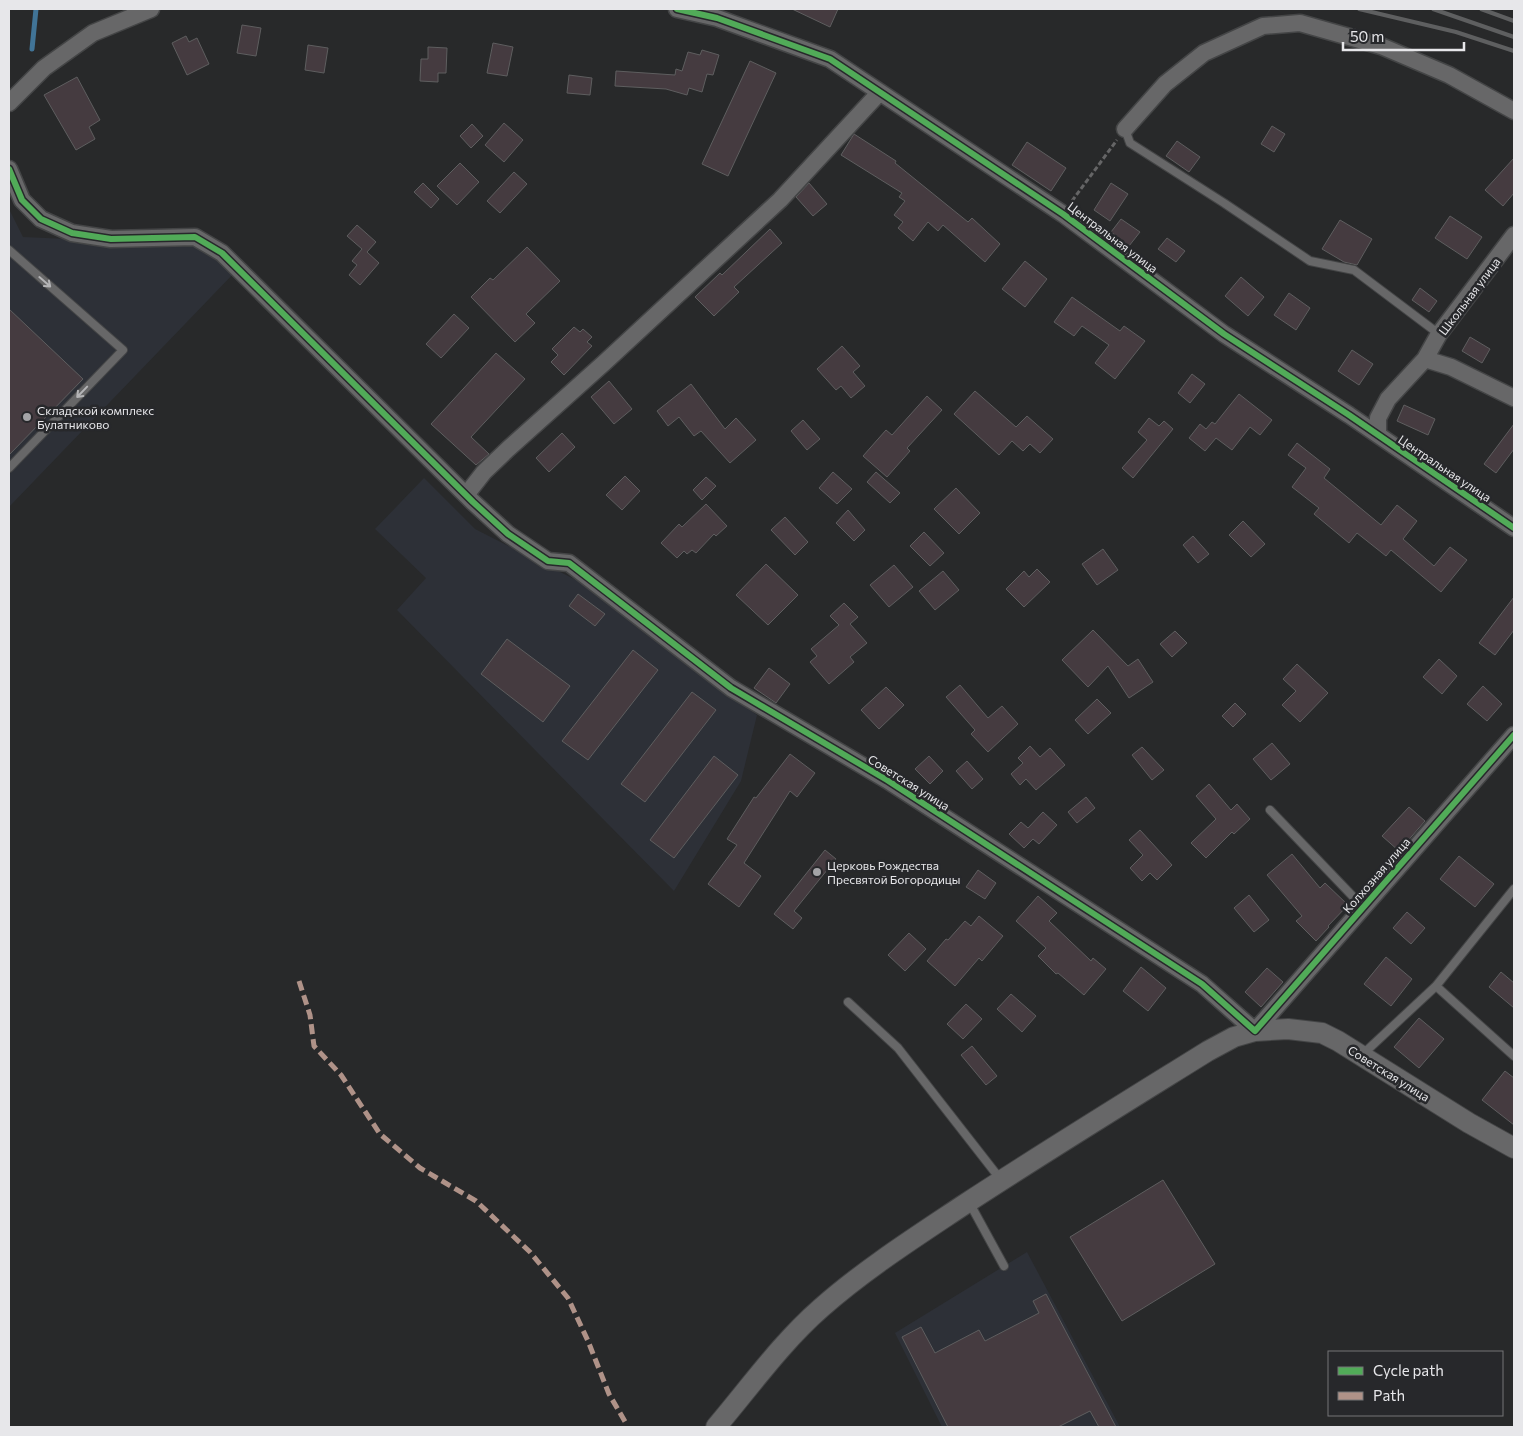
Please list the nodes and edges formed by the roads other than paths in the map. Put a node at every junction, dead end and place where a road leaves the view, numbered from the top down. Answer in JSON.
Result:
{"nodes":[{"id":1,"x":151,"y":9,"type":"edge"},
{"id":2,"x":677,"y":9,"type":"edge"},
{"id":3,"x":880,"y":92,"type":"junction"},
{"id":4,"x":9,"y":103,"type":"edge"},
{"id":5,"x":1514,"y":111,"type":"edge"},
{"id":6,"x":1125,"y":129,"type":"joint"},
{"id":7,"x":9,"y":169,"type":"edge"},
{"id":8,"x":1514,"y":235,"type":"edge"},
{"id":9,"x":9,"y":250,"type":"edge"},
{"id":10,"x":1439,"y":334,"type":"junction"},
{"id":11,"x":1425,"y":359,"type":"junction"},
{"id":12,"x":1514,"y":398,"type":"edge"},
{"id":13,"x":1378,"y":434,"type":"junction"},
{"id":14,"x":9,"y":468,"type":"edge"},
{"id":15,"x":466,"y":495,"type":"junction"},
{"id":16,"x":1514,"y":528,"type":"edge"},
{"id":17,"x":1514,"y":735,"type":"edge"},
{"id":18,"x":1270,"y":810,"type":"dead end"},
{"id":19,"x":1514,"y":889,"type":"edge"},
{"id":20,"x":1363,"y":907,"type":"junction"},
{"id":21,"x":1436,"y":986,"type":"junction"},
{"id":22,"x":848,"y":1002,"type":"dead end"},
{"id":23,"x":1255,"y":1031,"type":"junction"},
{"id":24,"x":1361,"y":1055,"type":"junction"},
{"id":25,"x":1514,"y":1056,"type":"edge"},
{"id":26,"x":1514,"y":1148,"type":"edge"},
{"id":27,"x":1001,"y":1180,"type":"junction"},
{"id":28,"x":969,"y":1202,"type":"junction"},
{"id":29,"x":1004,"y":1266,"type":"dead end"},
{"id":30,"x":716,"y":1427,"type":"edge"}],
"edges":[{"from":1,"to":4,"type":"street"},
{"from":2,"to":3,"type":"street","name":"Центральная улица"},
{"from":3,"to":13,"type":"street","name":"Центральная улица"},
{"from":3,"to":15,"type":"street"},
{"from":5,"to":6,"type":"street"},
{"from":6,"to":10,"type":"lane"},
{"from":7,"to":15,"type":"street"},
{"from":8,"to":10,"type":"street","name":"Школьная улица"},
{"from":9,"to":14,"type":"lane","one_way":true},
{"from":10,"to":11,"type":"street","name":"Школьная улица"},
{"from":11,"to":12,"type":"street"},
{"from":11,"to":13,"type":"street","name":"Школьная улица"},
{"from":13,"to":16,"type":"street","name":"Центральная улица"},
{"from":15,"to":23,"type":"street","name":"Советская улица"},
{"from":17,"to":20,"type":"street","name":"Колхозная улица"},
{"from":18,"to":20,"type":"lane"},
{"from":19,"to":21,"type":"lane"},
{"from":20,"to":23,"type":"street","name":"Колхозная улица"},
{"from":21,"to":24,"type":"lane"},
{"from":21,"to":25,"type":"lane"},
{"from":22,"to":27,"type":"lane"},
{"from":23,"to":24,"type":"street","name":"Советская улица"},
{"from":23,"to":27,"type":"street","name":"Советская улица"},
{"from":24,"to":26,"type":"street","name":"Советская улица"},
{"from":27,"to":28,"type":"street","name":"Советская улица"},
{"from":28,"to":29,"type":"lane"},
{"from":28,"to":30,"type":"street","name":"Советская улица"}]}
